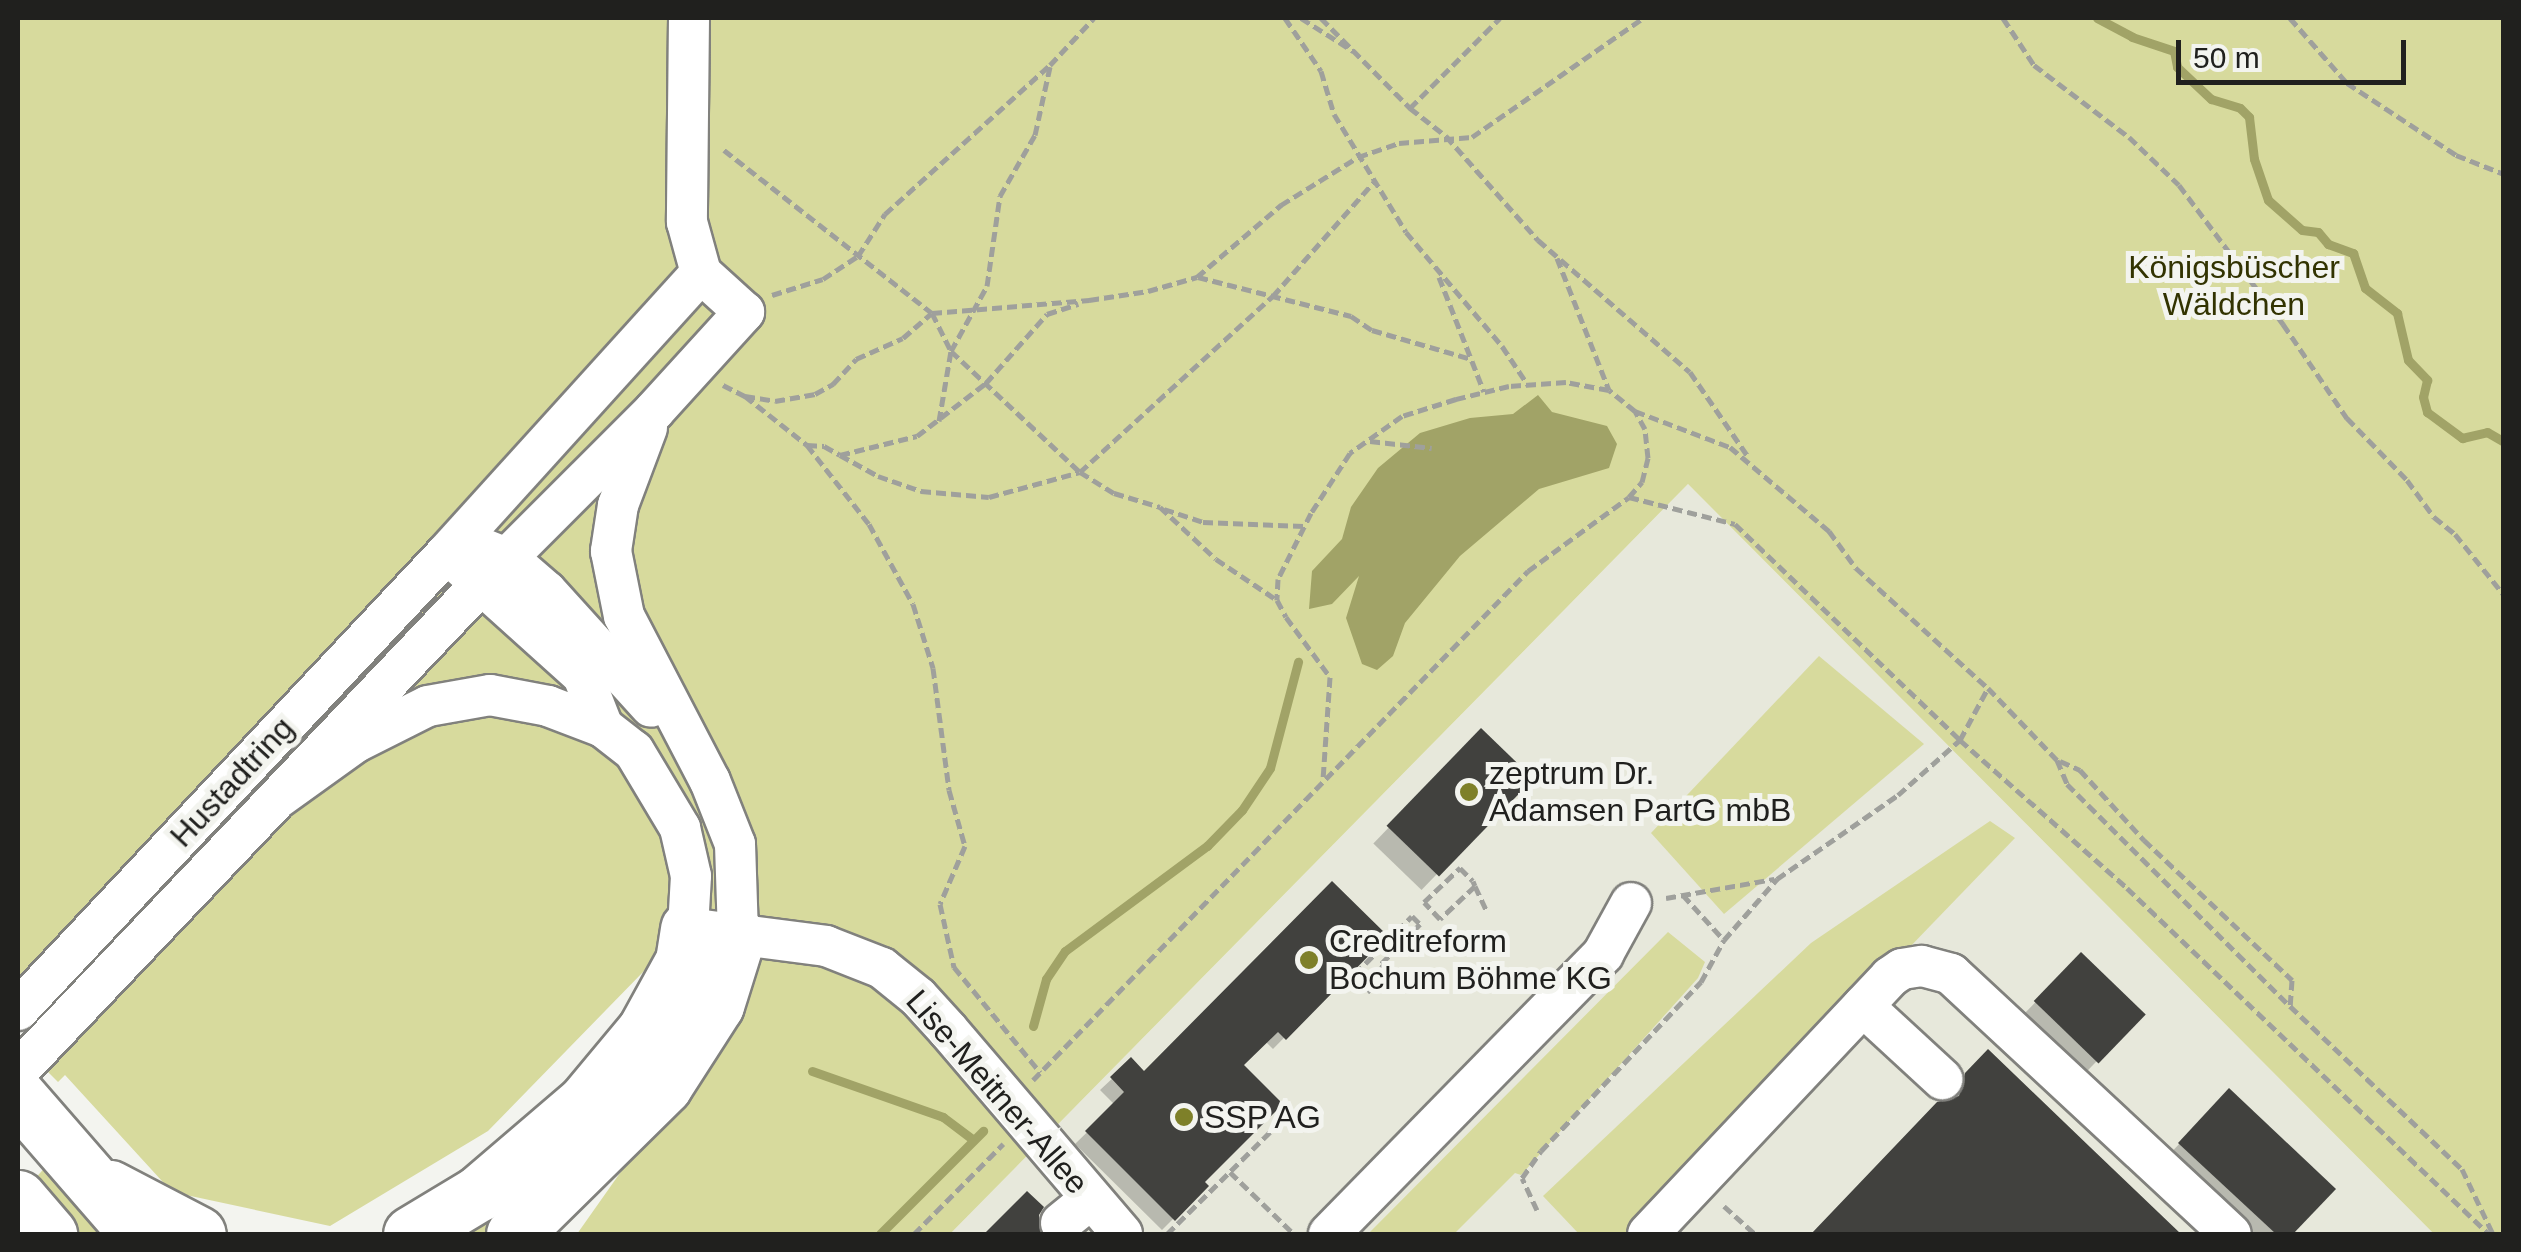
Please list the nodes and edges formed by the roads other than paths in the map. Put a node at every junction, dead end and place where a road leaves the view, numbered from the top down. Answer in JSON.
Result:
{"nodes":[{"id":1,"x":690,"y":18,"type":"edge"},
{"id":2,"x":701,"y":273,"type":"junction"},
{"id":3,"x":654,"y":411,"type":"junction"},
{"id":4,"x":446,"y":554,"type":"junction"},
{"id":5,"x":495,"y":571,"type":"junction"},
{"id":6,"x":602,"y":728,"type":"junction"},
{"id":7,"x":710,"y":780,"type":"junction"},
{"id":8,"x":278,"y":798,"type":"junction"},
{"id":9,"x":1632,"y":903,"type":"road end"},
{"id":10,"x":713,"y":932,"type":"junction"},
{"id":11,"x":1862,"y":1006,"type":"junction"},
{"id":12,"x":18,"y":1010,"type":"edge"},
{"id":13,"x":18,"y":1071,"type":"edge"},
{"id":14,"x":1942,"y":1079,"type":"dead end"},
{"id":15,"x":18,"y":1096,"type":"edge"},
{"id":16,"x":78,"y":1165,"type":"junction"},
{"id":17,"x":138,"y":1234,"type":"edge"},
{"id":18,"x":198,"y":1234,"type":"edge"},
{"id":19,"x":411,"y":1234,"type":"edge"},
{"id":20,"x":514,"y":1234,"type":"edge"},
{"id":21,"x":1122,"y":1234,"type":"edge"},
{"id":22,"x":1328,"y":1234,"type":"edge"},
{"id":23,"x":1648,"y":1234,"type":"edge"},
{"id":24,"x":2230,"y":1234,"type":"edge"}],
"edges":[{"from":1,"to":2,"type":"street"},
{"from":2,"to":3,"type":"street","name":"Hustadtring"},
{"from":2,"to":4,"type":"street","name":"Hustadtring"},
{"from":3,"to":5,"type":"street","name":"Hustadtring"},
{"from":3,"to":7,"type":"street","name":"Hustadtring"},
{"from":4,"to":5,"type":"street","name":"Hustadtring"},
{"from":4,"to":12,"type":"street","name":"Hustadtring"},
{"from":5,"to":6,"type":"street","name":"Hustadtring"},
{"from":5,"to":7,"type":"street","name":"Hustadtring"},
{"from":5,"to":8,"type":"street","name":"Hustadtring"},
{"from":6,"to":8,"type":"street","name":"Hustadtring"},
{"from":6,"to":10,"type":"street","name":"Hustadtring"},
{"from":7,"to":10,"type":"street","name":"Hustadtring"},
{"from":8,"to":13,"type":"street","name":"Hustadtring"},
{"from":9,"to":22,"type":"street"},
{"from":10,"to":19,"type":"highway"},
{"from":10,"to":20,"type":"highway"},
{"from":10,"to":21,"type":"street","name":"Lise-Meitner-Allee"},
{"from":11,"to":14,"type":"street"},
{"from":11,"to":23,"type":"street"},
{"from":11,"to":24,"type":"street"},
{"from":15,"to":16,"type":"highway"},
{"from":16,"to":17,"type":"highway"},
{"from":16,"to":18,"type":"highway"}]}
